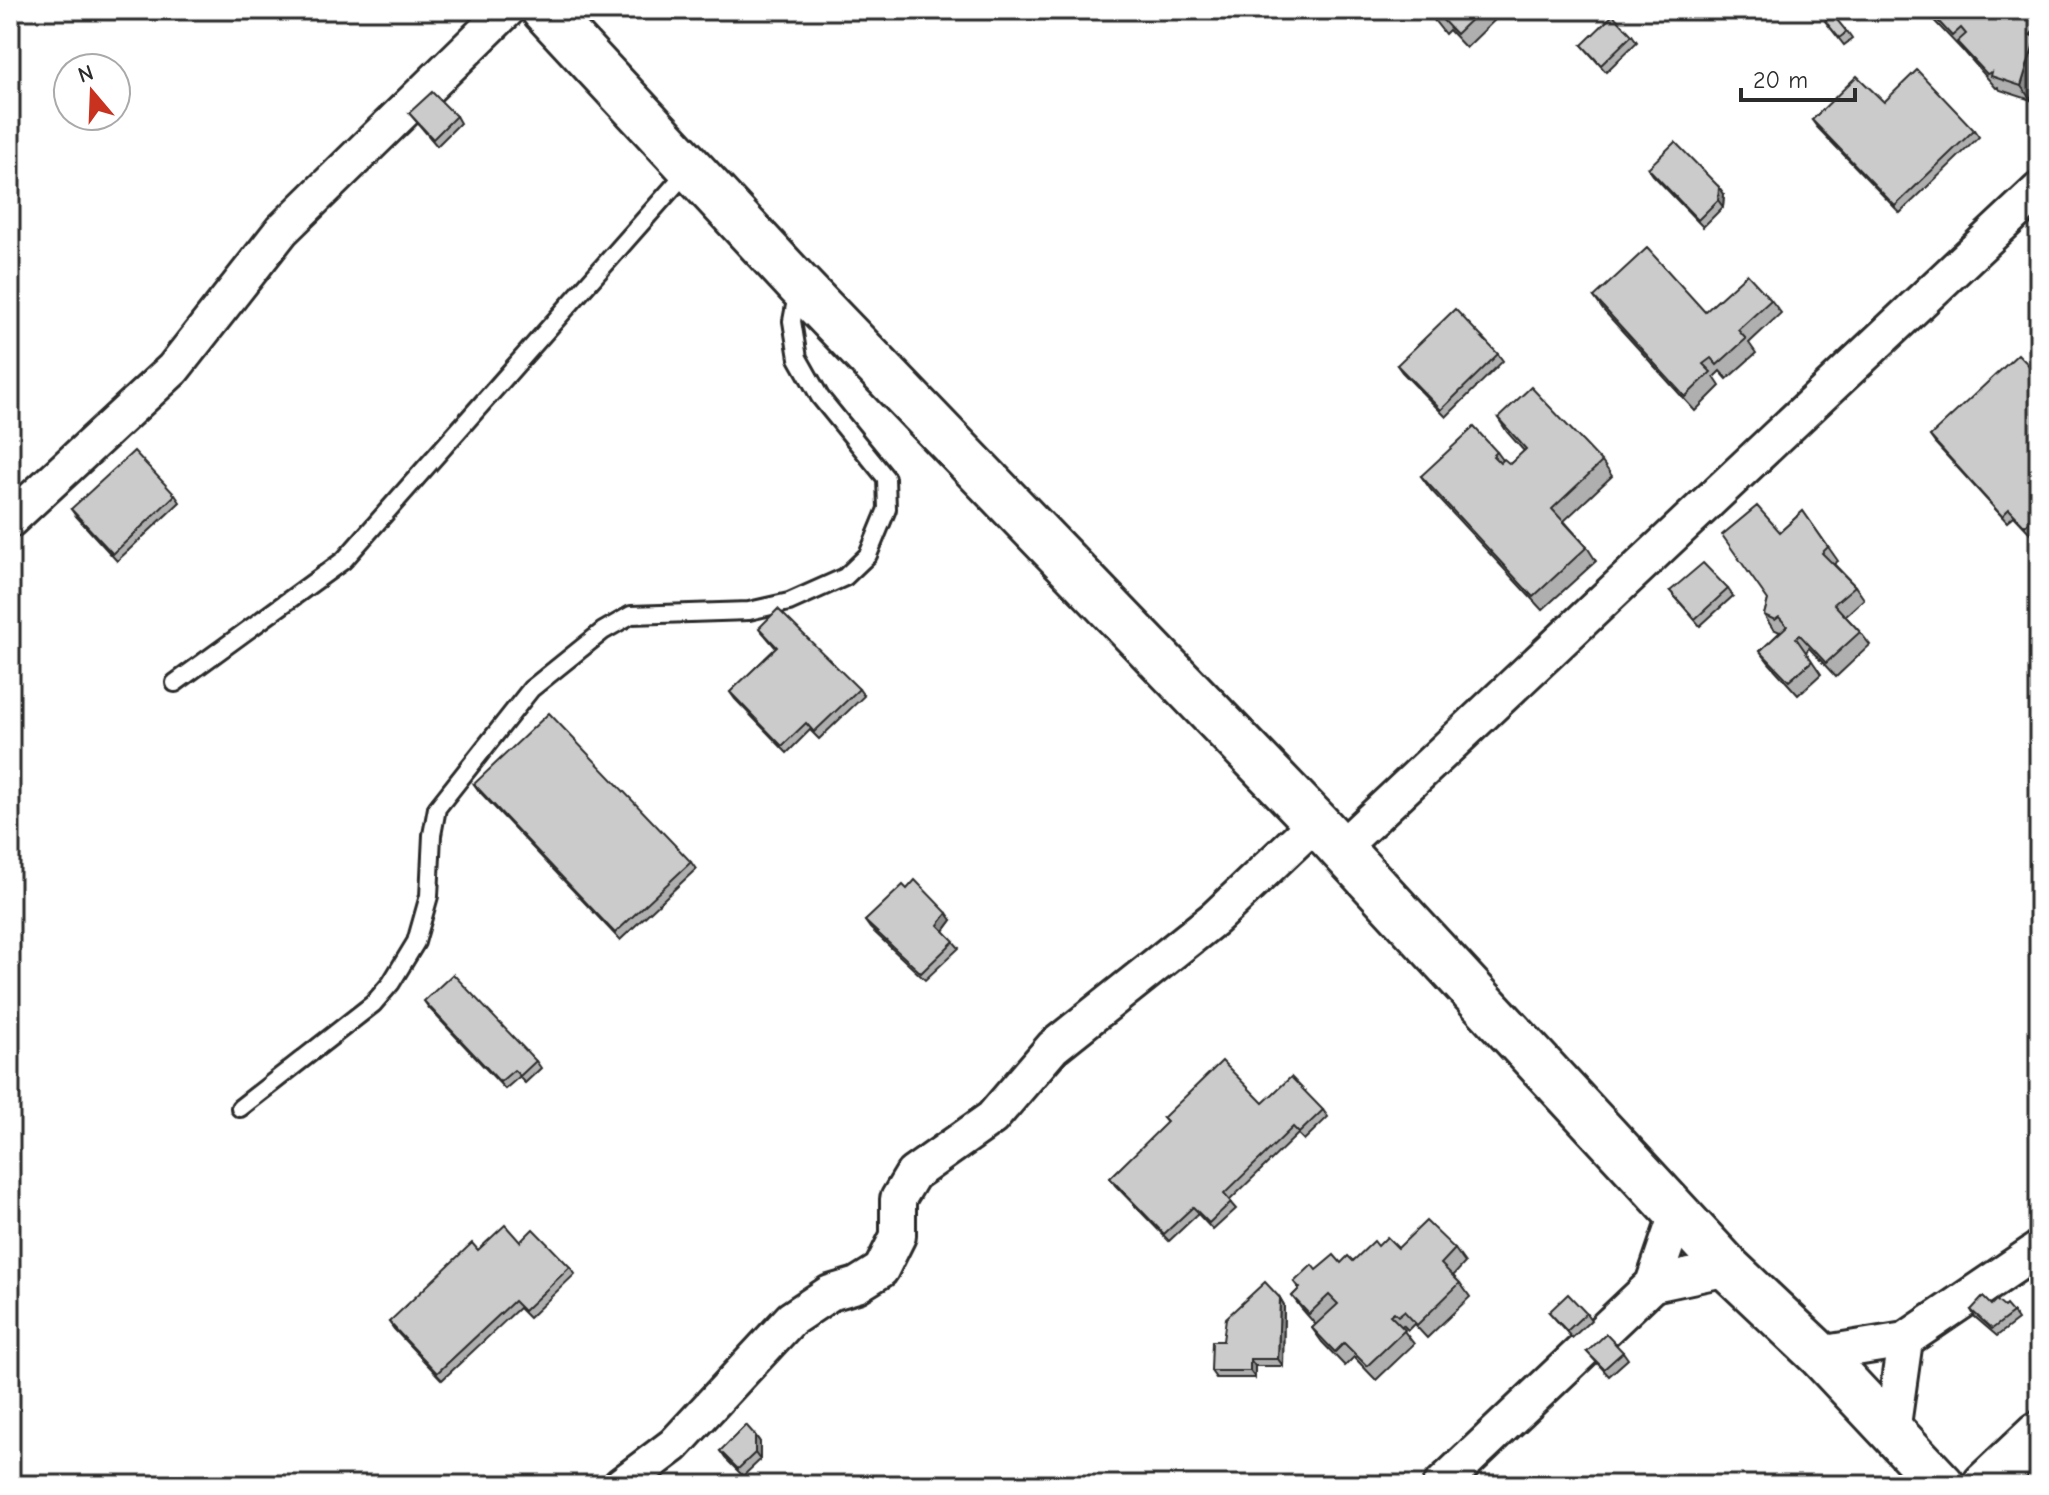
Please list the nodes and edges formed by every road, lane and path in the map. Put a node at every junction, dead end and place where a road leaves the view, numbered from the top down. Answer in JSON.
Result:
{"nodes":[{"id":1,"x":507,"y":10,"type":"edge"},
{"id":2,"x":564,"y":19,"type":"edge"},
{"id":3,"x":691,"y":167,"type":"junction"},
{"id":4,"x":2039,"y":190,"type":"edge"},
{"id":5,"x":799,"y":285,"type":"junction"},
{"id":6,"x":10,"y":520,"type":"edge"},
{"id":7,"x":175,"y":683,"type":"dead end"},
{"id":8,"x":1328,"y":836,"type":"junction"},
{"id":9,"x":240,"y":1108,"type":"dead end"},
{"id":10,"x":1677,"y":1214,"type":"junction"},
{"id":11,"x":2039,"y":1249,"type":"edge"},
{"id":12,"x":1728,"y":1268,"type":"junction"},
{"id":13,"x":1653,"y":1284,"type":"junction"},
{"id":14,"x":1905,"y":1340,"type":"junction"},
{"id":15,"x":1819,"y":1354,"type":"junction"},
{"id":16,"x":1892,"y":1432,"type":"junction"},
{"id":17,"x":2039,"y":1434,"type":"edge"},
{"id":18,"x":621,"y":1485,"type":"edge"},
{"id":19,"x":1441,"y":1485,"type":"edge"},
{"id":20,"x":1942,"y":1485,"type":"edge"},
{"id":21,"x":1985,"y":1485,"type":"edge"}],
"edges":[{"from":1,"to":6,"type":"street"},
{"from":2,"to":3,"type":"street"},
{"from":3,"to":5,"type":"street"},
{"from":3,"to":7,"type":"lane"},
{"from":4,"to":8,"type":"street"},
{"from":5,"to":8,"type":"street"},
{"from":5,"to":9,"type":"lane"},
{"from":8,"to":10,"type":"street"},
{"from":8,"to":18,"type":"street"},
{"from":10,"to":12,"type":"street"},
{"from":10,"to":13,"type":"street"},
{"from":11,"to":14,"type":"street"},
{"from":12,"to":13,"type":"street"},
{"from":12,"to":15,"type":"street"},
{"from":13,"to":19,"type":"street"},
{"from":14,"to":15,"type":"street"},
{"from":14,"to":16,"type":"street"},
{"from":15,"to":16,"type":"street"},
{"from":16,"to":20,"type":"street"},
{"from":17,"to":21,"type":"street"}]}
